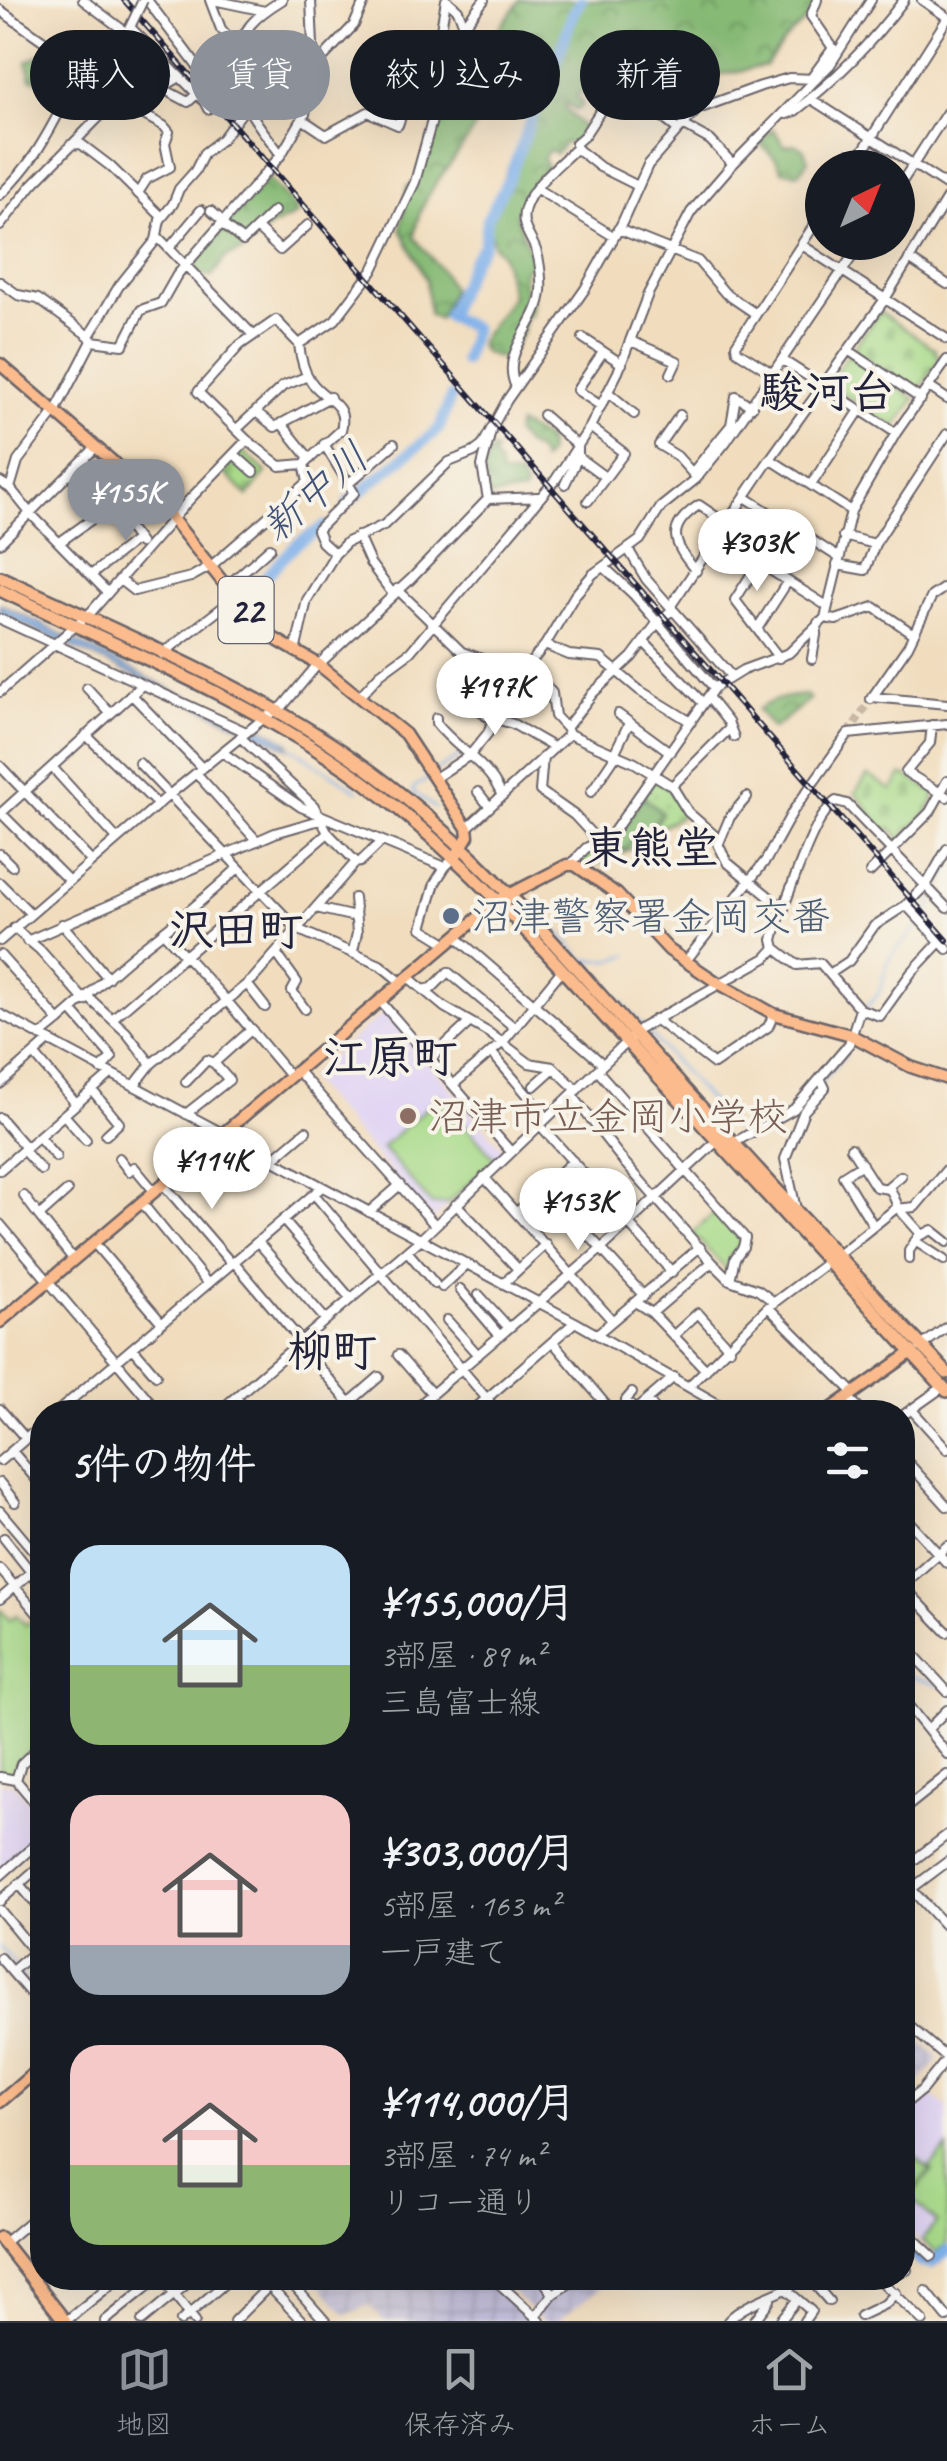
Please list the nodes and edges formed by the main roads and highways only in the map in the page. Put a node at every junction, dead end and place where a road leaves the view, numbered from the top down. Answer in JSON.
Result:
{"nodes":[{"id":1,"x":0,"y":364,"type":"edge"},
{"id":2,"x":0,"y":577,"type":"edge"},
{"id":3,"x":0,"y":590,"type":"edge"},
{"id":4,"x":77,"y":624,"type":"junction"},
{"id":5,"x":464,"y":846,"type":"junction"},
{"id":6,"x":454,"y":857,"type":"junction"},
{"id":7,"x":511,"y":894,"type":"junction"},
{"id":8,"x":498,"y":900,"type":"junction"},
{"id":9,"x":631,"y":1038,"type":"junction"},
{"id":10,"x":947,"y":1079,"type":"edge"},
{"id":11,"x":834,"y":1258,"type":"junction"},
{"id":12,"x":0,"y":1322,"type":"edge"},
{"id":13,"x":917,"y":1349,"type":"junction"},
{"id":14,"x":947,"y":1372,"type":"edge"},
{"id":15,"x":945,"y":1389,"type":"edge"},
{"id":16,"x":844,"y":1400,"type":"edge"},
{"id":17,"x":30,"y":2076,"type":"edge"},
{"id":18,"x":0,"y":2102,"type":"edge"},
{"id":19,"x":2,"y":2240,"type":"edge"},
{"id":20,"x":30,"y":2276,"type":"edge"},
{"id":21,"x":41,"y":2290,"type":"edge"},
{"id":22,"x":65,"y":2321,"type":"edge"}],
"edges":[{"from":1,"to":5,"type":"main road","number":"22"},
{"from":2,"to":4,"type":"highway"},
{"from":3,"to":4,"type":"highway"},
{"from":4,"to":5,"type":"highway"},
{"from":4,"to":6,"type":"highway"},
{"from":5,"to":6,"type":"main road"},
{"from":5,"to":7,"type":"highway"},
{"from":6,"to":8,"type":"highway"},
{"from":7,"to":8,"type":"main road"},
{"from":7,"to":9,"type":"highway"},
{"from":7,"to":10,"type":"main road"},
{"from":8,"to":9,"type":"highway"},
{"from":8,"to":12,"type":"main road"},
{"from":9,"to":11,"type":"highway"},
{"from":9,"to":11,"type":"highway"},
{"from":11,"to":13,"type":"highway"},
{"from":13,"to":14,"type":"highway"},
{"from":13,"to":15,"type":"highway"},
{"from":13,"to":16,"type":"main road"},
{"from":17,"to":18,"type":"main road"},
{"from":19,"to":20,"type":"highway"},
{"from":21,"to":22,"type":"highway"}]}
